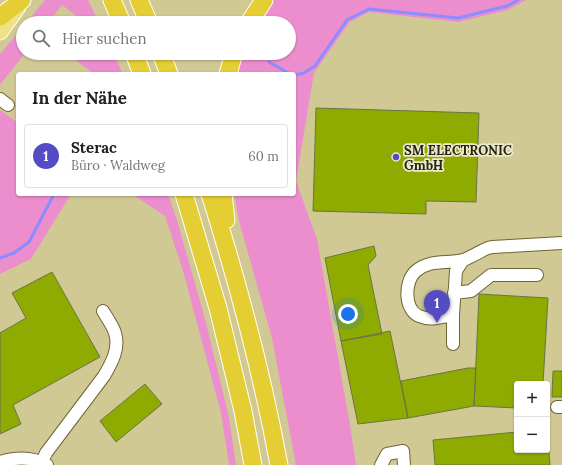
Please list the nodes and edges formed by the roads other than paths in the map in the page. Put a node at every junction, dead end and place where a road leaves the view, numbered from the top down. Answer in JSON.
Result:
{"nodes":[{"id":1,"x":22,"y":0,"type":"edge"},
{"id":2,"x":112,"y":0,"type":"edge"},
{"id":3,"x":139,"y":0,"type":"edge"},
{"id":4,"x":264,"y":0,"type":"edge"},
{"id":5,"x":119,"y":16,"type":"edge"},
{"id":6,"x":146,"y":16,"type":"edge"},
{"id":7,"x":254,"y":16,"type":"edge"},
{"id":8,"x":0,"y":17,"type":"edge"},
{"id":9,"x":0,"y":32,"type":"edge"},
{"id":10,"x":137,"y":60,"type":"edge"},
{"id":11,"x":164,"y":60,"type":"edge"},
{"id":12,"x":232,"y":60,"type":"edge"},
{"id":13,"x":141,"y":72,"type":"edge"},
{"id":14,"x":168,"y":72,"type":"edge"},
{"id":15,"x":229,"y":72,"type":"edge"},
{"id":16,"x":185,"y":196,"type":"edge"},
{"id":17,"x":211,"y":196,"type":"edge"},
{"id":18,"x":223,"y":196,"type":"edge"},
{"id":19,"x":562,"y":243,"type":"edge"},
{"id":20,"x":228,"y":250,"type":"junction"},
{"id":21,"x":463,"y":260,"type":"junction"},
{"id":22,"x":538,"y":275,"type":"dead end"},
{"id":23,"x":454,"y":294,"type":"junction"},
{"id":24,"x":103,"y":311,"type":"dead end"},
{"id":25,"x":453,"y":315,"type":"junction"},
{"id":26,"x":453,"y":344,"type":"dead end"},
{"id":27,"x":0,"y":462,"type":"edge"},
{"id":28,"x":45,"y":464,"type":"edge"},
{"id":29,"x":253,"y":465,"type":"edge"},
{"id":30,"x":279,"y":465,"type":"edge"},
{"id":31,"x":381,"y":465,"type":"edge"},
{"id":32,"x":404,"y":465,"type":"edge"}],
"edges":[{"from":1,"to":8,"type":"highway"},
{"from":1,"to":9,"type":"main road"},
{"from":2,"to":5,"type":"highway"},
{"from":3,"to":6,"type":"highway"},
{"from":4,"to":7,"type":"highway"},
{"from":10,"to":13,"type":"highway"},
{"from":11,"to":14,"type":"highway"},
{"from":12,"to":15,"type":"highway"},
{"from":16,"to":29,"type":"highway"},
{"from":17,"to":20,"type":"highway"},
{"from":18,"to":20,"type":"highway"},
{"from":19,"to":21,"type":"street"},
{"from":20,"to":30,"type":"highway"},
{"from":21,"to":23,"type":"street"},
{"from":21,"to":25,"type":"street"},
{"from":22,"to":23,"type":"street"},
{"from":23,"to":25,"type":"street"},
{"from":24,"to":28,"type":"street"},
{"from":25,"to":26,"type":"street"},
{"from":27,"to":28,"type":"street"},
{"from":31,"to":32,"type":"street"}]}
